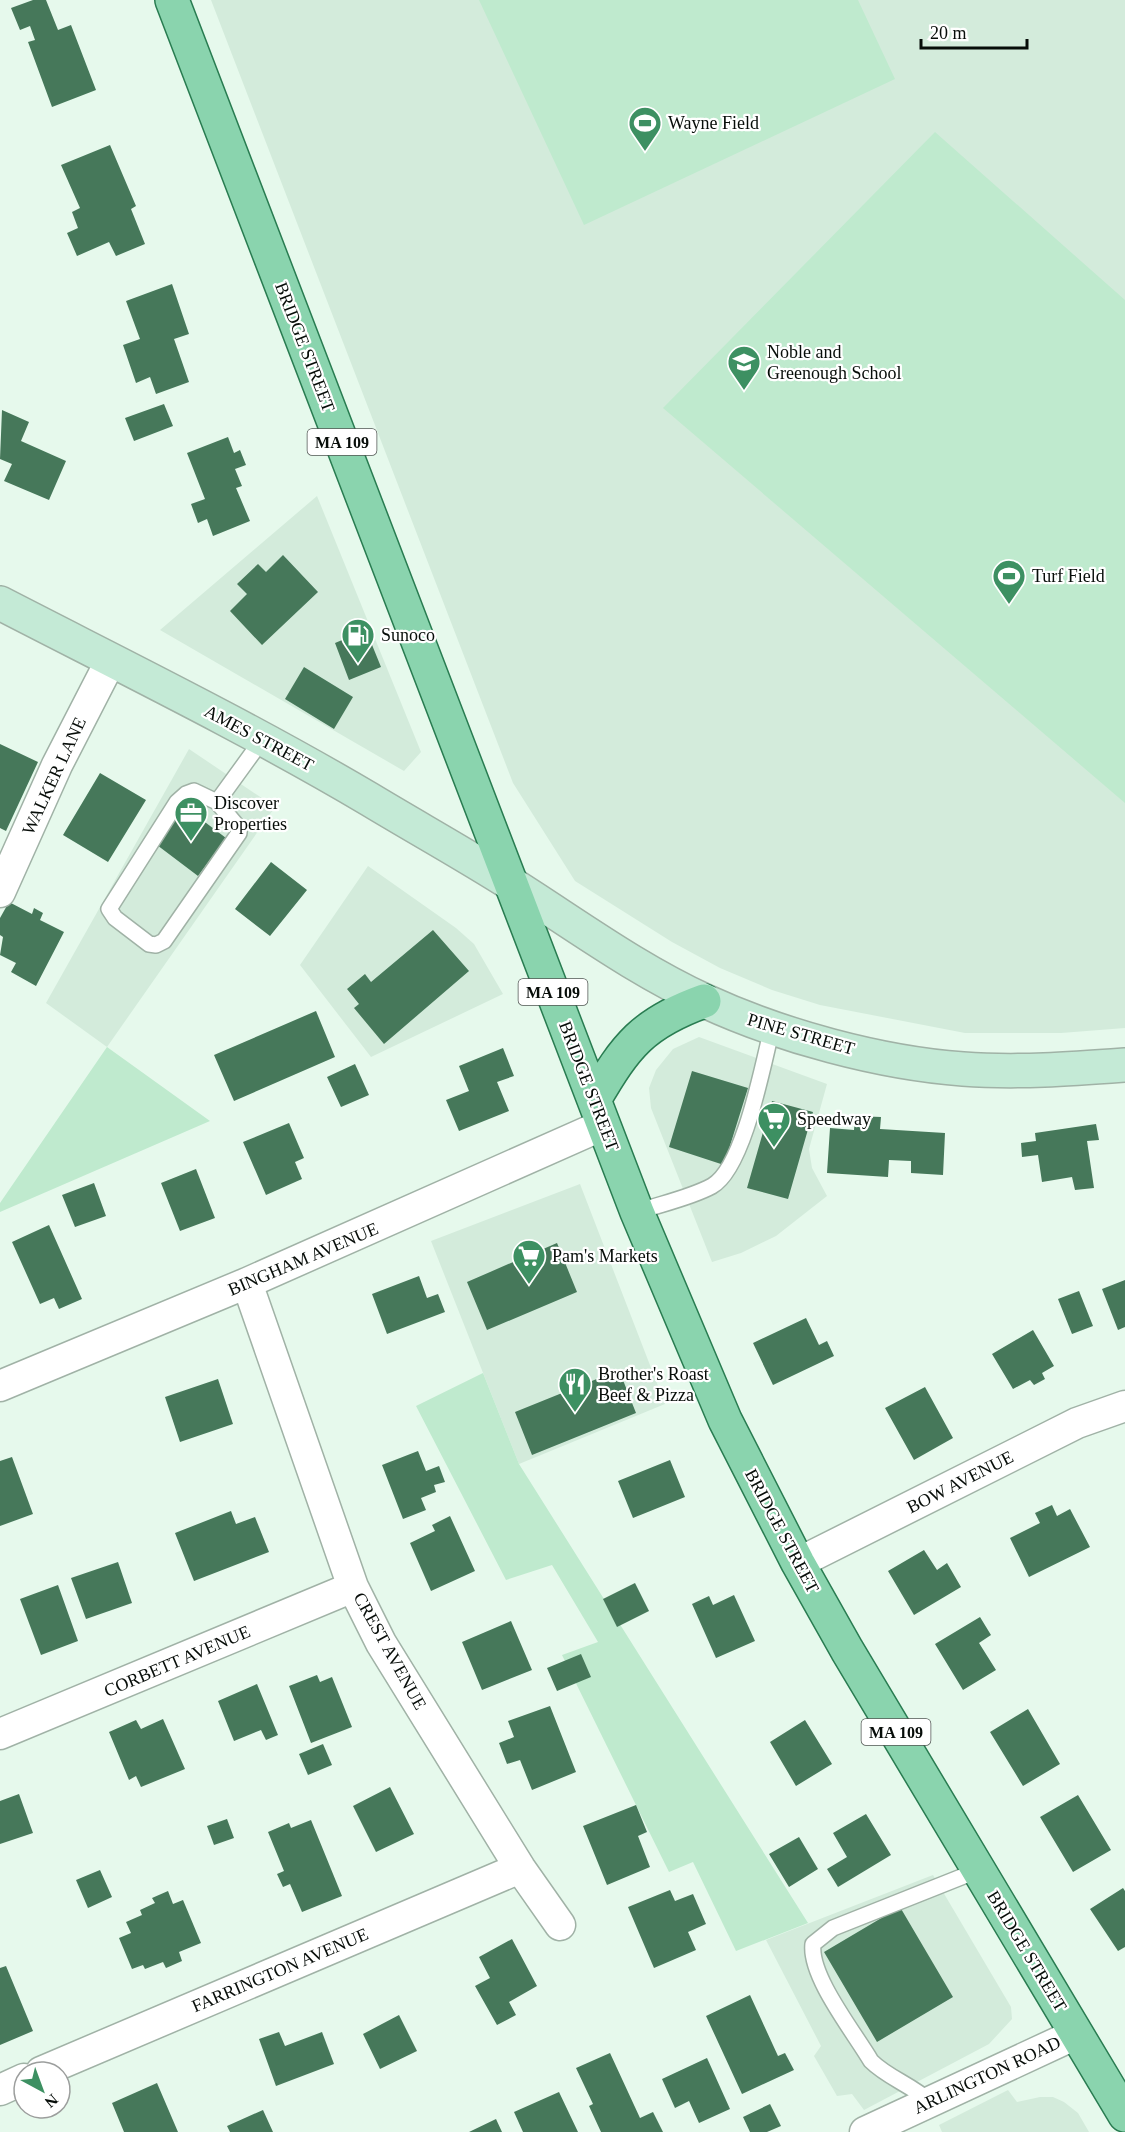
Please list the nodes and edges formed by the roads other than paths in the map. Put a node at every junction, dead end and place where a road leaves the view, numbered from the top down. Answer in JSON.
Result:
{"nodes":[{"id":1,"x":172,"y":0,"type":"edge"},
{"id":2,"x":0,"y":603,"type":"edge"},
{"id":3,"x":111,"y":660,"type":"junction"},
{"id":4,"x":262,"y":740,"type":"junction"},
{"id":5,"x":217,"y":802,"type":"junction"},
{"id":6,"x":512,"y":884,"type":"junction"},
{"id":7,"x":0,"y":892,"type":"edge"},
{"id":8,"x":704,"y":1001,"type":"junction"},
{"id":9,"x":772,"y":1028,"type":"junction"},
{"id":10,"x":1125,"y":1065,"type":"edge"},
{"id":11,"x":598,"y":1112,"type":"junction"},
{"id":12,"x":637,"y":1212,"type":"junction"},
{"id":13,"x":247,"y":1283,"type":"junction"},
{"id":14,"x":0,"y":1386,"type":"edge"},
{"id":15,"x":1125,"y":1406,"type":"edge"},
{"id":16,"x":798,"y":1563,"type":"junction"},
{"id":17,"x":354,"y":1587,"type":"junction"},
{"id":18,"x":0,"y":1734,"type":"edge"},
{"id":19,"x":519,"y":1868,"type":"junction"},
{"id":20,"x":979,"y":1870,"type":"junction"},
{"id":21,"x":560,"y":1925,"type":"dead end"},
{"id":22,"x":1076,"y":2034,"type":"junction"},
{"id":23,"x":69,"y":2060,"type":"edge"},
{"id":24,"x":930,"y":2102,"type":"junction"},
{"id":25,"x":1125,"y":2115,"type":"edge"},
{"id":26,"x":865,"y":2132,"type":"edge"}],
"edges":[{"from":1,"to":6,"type":"main road","name":"BRIDGE STREET","number":"MA 109"},
{"from":2,"to":3,"type":"street","name":"AMES STREET"},
{"from":3,"to":4,"type":"street","name":"AMES STREET"},
{"from":3,"to":7,"type":"street","name":"WALKER LANE"},
{"from":4,"to":5,"type":"lane"},
{"from":4,"to":6,"type":"street","name":"AMES STREET"},
{"from":5,"to":5,"type":"lane"},
{"from":6,"to":8,"type":"street","name":"PINE STREET"},
{"from":6,"to":11,"type":"main road","name":"BRIDGE STREET","number":"MA 109"},
{"from":8,"to":9,"type":"street","name":"PINE STREET"},
{"from":8,"to":11,"type":"main road"},
{"from":9,"to":10,"type":"street","name":"PINE STREET"},
{"from":9,"to":12,"type":"lane"},
{"from":11,"to":12,"type":"main road","name":"BRIDGE STREET","number":"MA 109"},
{"from":11,"to":13,"type":"street","name":"BINGHAM AVENUE"},
{"from":12,"to":16,"type":"main road","name":"BRIDGE STREET","number":"MA 109"},
{"from":13,"to":14,"type":"street","name":"BINGHAM AVENUE"},
{"from":13,"to":17,"type":"street","name":"CREST AVENUE"},
{"from":15,"to":16,"type":"street","name":"BOW AVENUE"},
{"from":16,"to":20,"type":"main road","name":"BRIDGE STREET","number":"MA 109"},
{"from":17,"to":18,"type":"street","name":"CORBETT AVENUE"},
{"from":17,"to":19,"type":"street","name":"CREST AVENUE"},
{"from":19,"to":21,"type":"street","name":"CREST AVENUE"},
{"from":19,"to":23,"type":"street","name":"FARRINGTON AVENUE"},
{"from":20,"to":22,"type":"main road","name":"BRIDGE STREET","number":"MA 109"},
{"from":20,"to":24,"type":"lane"},
{"from":22,"to":24,"type":"street","name":"ARLINGTON ROAD"},
{"from":22,"to":25,"type":"main road","name":"BRIDGE STREET","number":"MA 109"},
{"from":24,"to":26,"type":"street","name":"ARLINGTON ROAD"}]}
